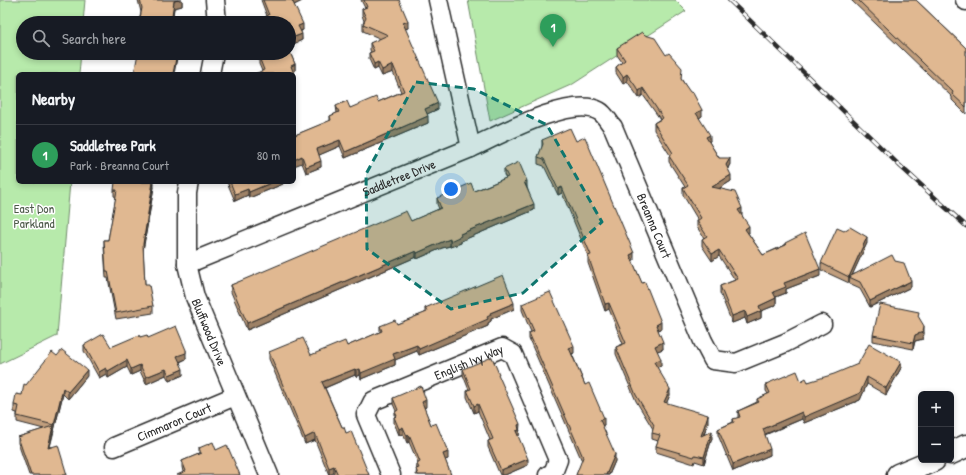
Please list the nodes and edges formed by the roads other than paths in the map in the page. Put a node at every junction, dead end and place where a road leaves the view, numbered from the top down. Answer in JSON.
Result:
{"nodes":[{"id":1,"x":215,"y":0,"type":"edge"},
{"id":2,"x":438,"y":0,"type":"edge"},
{"id":3,"x":217,"y":16,"type":"edge"},
{"id":4,"x":213,"y":60,"type":"edge"},
{"id":5,"x":210,"y":72,"type":"edge"},
{"id":6,"x":471,"y":148,"type":"junction"},
{"id":7,"x":189,"y":184,"type":"edge"},
{"id":8,"x":186,"y":264,"type":"junction"},
{"id":9,"x":822,"y":324,"type":"dead end"},
{"id":10,"x":235,"y":396,"type":"junction"},
{"id":11,"x":966,"y":446,"type":"edge"},
{"id":12,"x":114,"y":447,"type":"dead end"},
{"id":13,"x":954,"y":451,"type":"edge"},
{"id":14,"x":927,"y":463,"type":"edge"},
{"id":15,"x":268,"y":475,"type":"edge"},
{"id":16,"x":391,"y":475,"type":"edge"},
{"id":17,"x":548,"y":475,"type":"edge"},
{"id":18,"x":898,"y":475,"type":"edge"}],
"edges":[{"from":1,"to":3,"type":"street"},
{"from":2,"to":6,"type":"street"},
{"from":4,"to":5,"type":"street"},
{"from":6,"to":8,"type":"street","name":"Saddletree Drive"},
{"from":6,"to":9,"type":"street","name":"Breanna Court"},
{"from":7,"to":8,"type":"street","name":"Bluffwood Drive"},
{"from":8,"to":10,"type":"street","name":"Bluffwood Drive"},
{"from":10,"to":12,"type":"street","name":"Cimmaron Court"},
{"from":10,"to":15,"type":"street","name":"Bluffwood Drive"},
{"from":11,"to":13,"type":"main road"},
{"from":14,"to":18,"type":"main road"},
{"from":16,"to":17,"type":"street","name":"English Ivy Way"}]}
